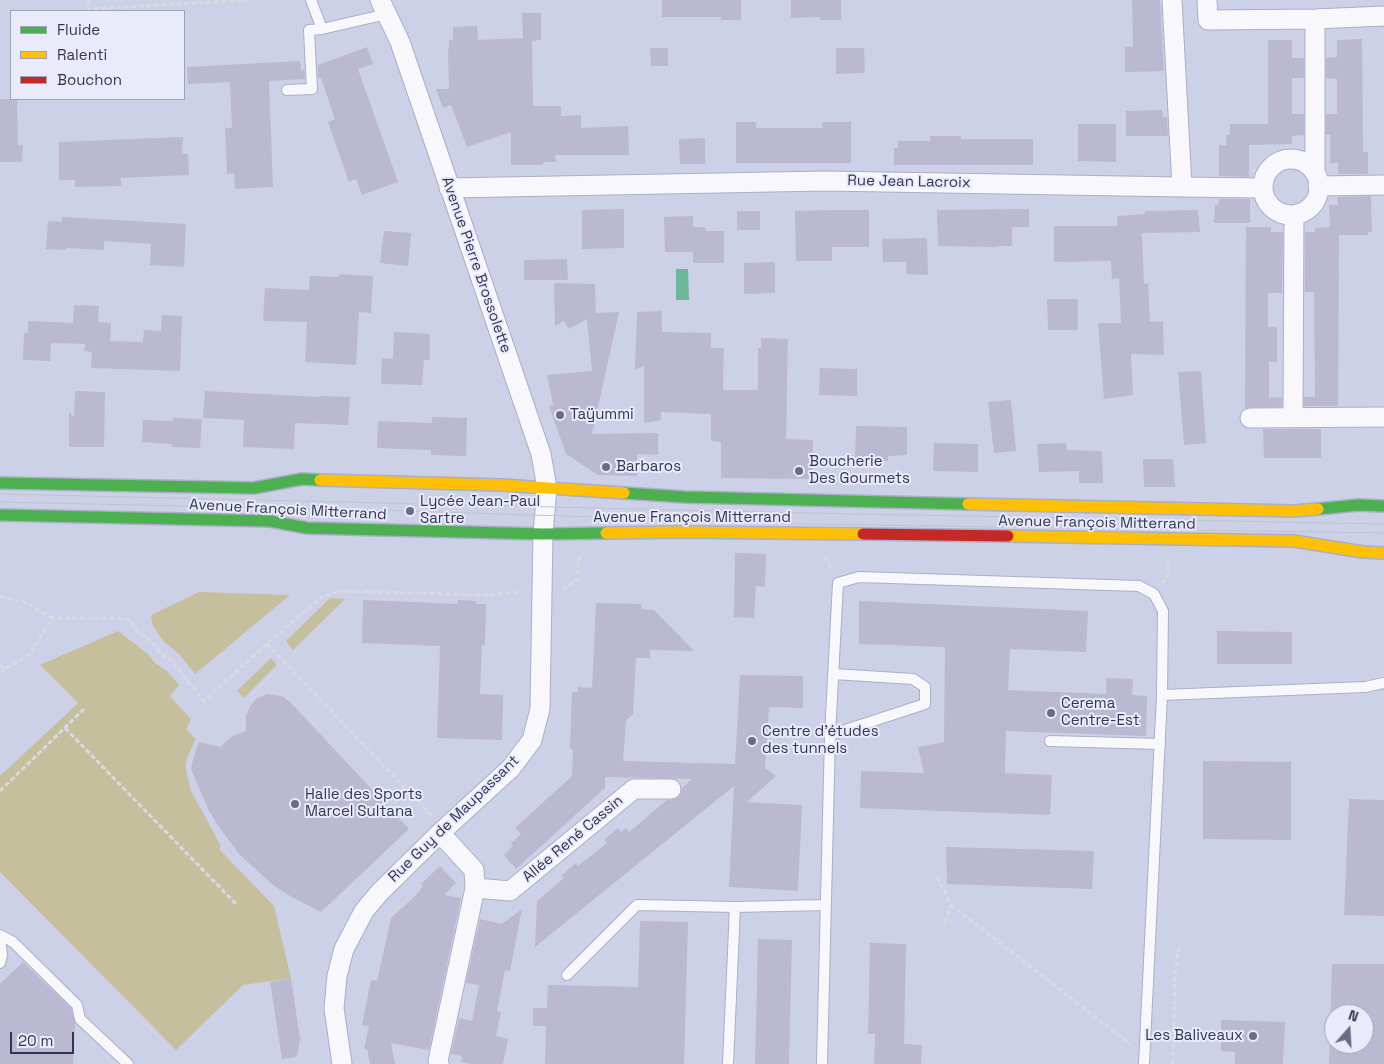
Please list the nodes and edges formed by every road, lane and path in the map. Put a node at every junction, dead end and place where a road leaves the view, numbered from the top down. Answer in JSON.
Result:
{"nodes":[{"id":1,"x":88,"y":0,"type":"edge"},
{"id":2,"x":249,"y":0,"type":"edge"},
{"id":3,"x":311,"y":0,"type":"edge"},
{"id":4,"x":1172,"y":0,"type":"edge"},
{"id":5,"x":1207,"y":0,"type":"edge"},
{"id":6,"x":172,"y":2,"type":"edge"},
{"id":7,"x":383,"y":7,"type":"edge"},
{"id":8,"x":1384,"y":16,"type":"edge"},
{"id":9,"x":1315,"y":19,"type":"junction"},
{"id":10,"x":322,"y":29,"type":"junction"},
{"id":11,"x":287,"y":90,"type":"dead end"},
{"id":12,"x":1316,"y":179,"type":"junction"},
{"id":13,"x":1384,"y":185,"type":"edge"},
{"id":14,"x":1182,"y":187,"type":"junction"},
{"id":15,"x":449,"y":188,"type":"junction"},
{"id":16,"x":1263,"y":188,"type":"junction"},
{"id":17,"x":1294,"y":215,"type":"junction"},
{"id":18,"x":1384,"y":417,"type":"edge"},
{"id":19,"x":1250,"y":418,"type":"dead end"},
{"id":20,"x":1293,"y":418,"type":"junction"},
{"id":21,"x":0,"y":483,"type":"edge"},
{"id":22,"x":547,"y":488,"type":"junction"},
{"id":23,"x":1384,"y":506,"type":"edge"},
{"id":24,"x":0,"y":515,"type":"edge"},
{"id":25,"x":543,"y":534,"type":"junction"},
{"id":26,"x":1167,"y":539,"type":"junction"},
{"id":27,"x":1384,"y":552,"type":"edge"},
{"id":28,"x":582,"y":554,"type":"dead end"},
{"id":29,"x":542,"y":592,"type":"junction"},
{"id":30,"x":1154,"y":594,"type":"junction"},
{"id":31,"x":0,"y":596,"type":"edge"},
{"id":32,"x":52,"y":618,"type":"junction"},
{"id":33,"x":267,"y":644,"type":"junction"},
{"id":34,"x":0,"y":665,"type":"edge"},
{"id":35,"x":5,"y":670,"type":"junction"},
{"id":36,"x":0,"y":672,"type":"edge"},
{"id":37,"x":834,"y":674,"type":"junction"},
{"id":38,"x":1384,"y":683,"type":"edge"},
{"id":39,"x":1162,"y":696,"type":"junction"},
{"id":40,"x":84,"y":709,"type":"dead end"},
{"id":41,"x":65,"y":728,"type":"junction"},
{"id":42,"x":830,"y":735,"type":"junction"},
{"id":43,"x":1050,"y":741,"type":"dead end"},
{"id":44,"x":1160,"y":744,"type":"junction"},
{"id":45,"x":671,"y":789,"type":"dead end"},
{"id":46,"x":0,"y":791,"type":"edge"},
{"id":47,"x":442,"y":831,"type":"junction"},
{"id":48,"x":937,"y":877,"type":"dead end"},
{"id":49,"x":475,"y":888,"type":"junction"},
{"id":50,"x":237,"y":905,"type":"dead end"},
{"id":51,"x":826,"y":905,"type":"junction"},
{"id":52,"x":952,"y":905,"type":"junction"},
{"id":53,"x":735,"y":907,"type":"junction"},
{"id":54,"x":944,"y":927,"type":"dead end"},
{"id":55,"x":0,"y":936,"type":"edge"},
{"id":56,"x":1179,"y":946,"type":"dead end"},
{"id":57,"x":0,"y":963,"type":"edge"},
{"id":58,"x":567,"y":975,"type":"dead end"},
{"id":59,"x":1144,"y":1059,"type":"edge"},
{"id":60,"x":128,"y":1064,"type":"edge"},
{"id":61,"x":342,"y":1064,"type":"edge"},
{"id":62,"x":438,"y":1064,"type":"edge"},
{"id":63,"x":728,"y":1064,"type":"edge"},
{"id":64,"x":822,"y":1064,"type":"edge"},
{"id":65,"x":1172,"y":1064,"type":"edge"}],
"edges":[{"from":1,"to":6,"type":"path"},
{"from":2,"to":6,"type":"path"},
{"from":3,"to":10,"type":"lane"},
{"from":4,"to":14,"type":"street"},
{"from":5,"to":9,"type":"street"},
{"from":7,"to":10,"type":"lane"},
{"from":7,"to":15,"type":"street","name":"Avenue Pierre Brossolette"},
{"from":8,"to":9,"type":"street"},
{"from":9,"to":12,"type":"street"},
{"from":10,"to":11,"type":"lane"},
{"from":12,"to":13,"type":"street"},
{"from":12,"to":16,"type":"street"},
{"from":12,"to":17,"type":"street"},
{"from":14,"to":15,"type":"street","name":"Rue Jean Lacroix"},
{"from":14,"to":16,"type":"street","name":"Rue Jean Lacroix"},
{"from":15,"to":22,"type":"street","name":"Avenue Pierre Brossolette"},
{"from":16,"to":17,"type":"street"},
{"from":17,"to":20,"type":"street"},
{"from":18,"to":20,"type":"street"},
{"from":19,"to":20,"type":"street"},
{"from":21,"to":22,"type":"street","name":"Avenue François Mitterrand"},
{"from":22,"to":23,"type":"street","name":"Avenue François Mitterrand"},
{"from":22,"to":25,"type":"street","name":"Avenue Pierre Brossolette"},
{"from":24,"to":25,"type":"street","name":"Avenue François Mitterrand"},
{"from":25,"to":26,"type":"street","name":"Avenue François Mitterrand"},
{"from":25,"to":29,"type":"street","name":"Rue Guy de Maupassant"},
{"from":26,"to":27,"type":"street","name":"Avenue François Mitterrand"},
{"from":26,"to":30,"type":"path"},
{"from":28,"to":29,"type":"path"},
{"from":29,"to":33,"type":"path"},
{"from":29,"to":47,"type":"street","name":"Rue Guy de Maupassant"},
{"from":30,"to":37,"type":"lane"},
{"from":30,"to":39,"type":"lane"},
{"from":31,"to":32,"type":"path"},
{"from":32,"to":33,"type":"path"},
{"from":32,"to":35,"type":"path"},
{"from":33,"to":47,"type":"path"},
{"from":34,"to":35,"type":"path"},
{"from":35,"to":36,"type":"path"},
{"from":37,"to":42,"type":"lane"},
{"from":37,"to":42,"type":"lane"},
{"from":38,"to":39,"type":"lane"},
{"from":39,"to":44,"type":"lane"},
{"from":40,"to":41,"type":"path"},
{"from":41,"to":46,"type":"path"},
{"from":41,"to":50,"type":"path"},
{"from":42,"to":51,"type":"lane"},
{"from":43,"to":44,"type":"lane"},
{"from":44,"to":59,"type":"lane"},
{"from":45,"to":49,"type":"street","name":"Allée René Cassin"},
{"from":47,"to":49,"type":"street"},
{"from":47,"to":61,"type":"street","name":"Rue Guy de Maupassant"},
{"from":48,"to":52,"type":"path"},
{"from":49,"to":62,"type":"street"},
{"from":51,"to":53,"type":"lane"},
{"from":51,"to":64,"type":"lane"},
{"from":52,"to":54,"type":"path"},
{"from":52,"to":59,"type":"path"},
{"from":53,"to":58,"type":"lane"},
{"from":53,"to":63,"type":"lane"},
{"from":55,"to":57,"type":"lane"},
{"from":55,"to":60,"type":"lane"},
{"from":56,"to":65,"type":"path"}]}
